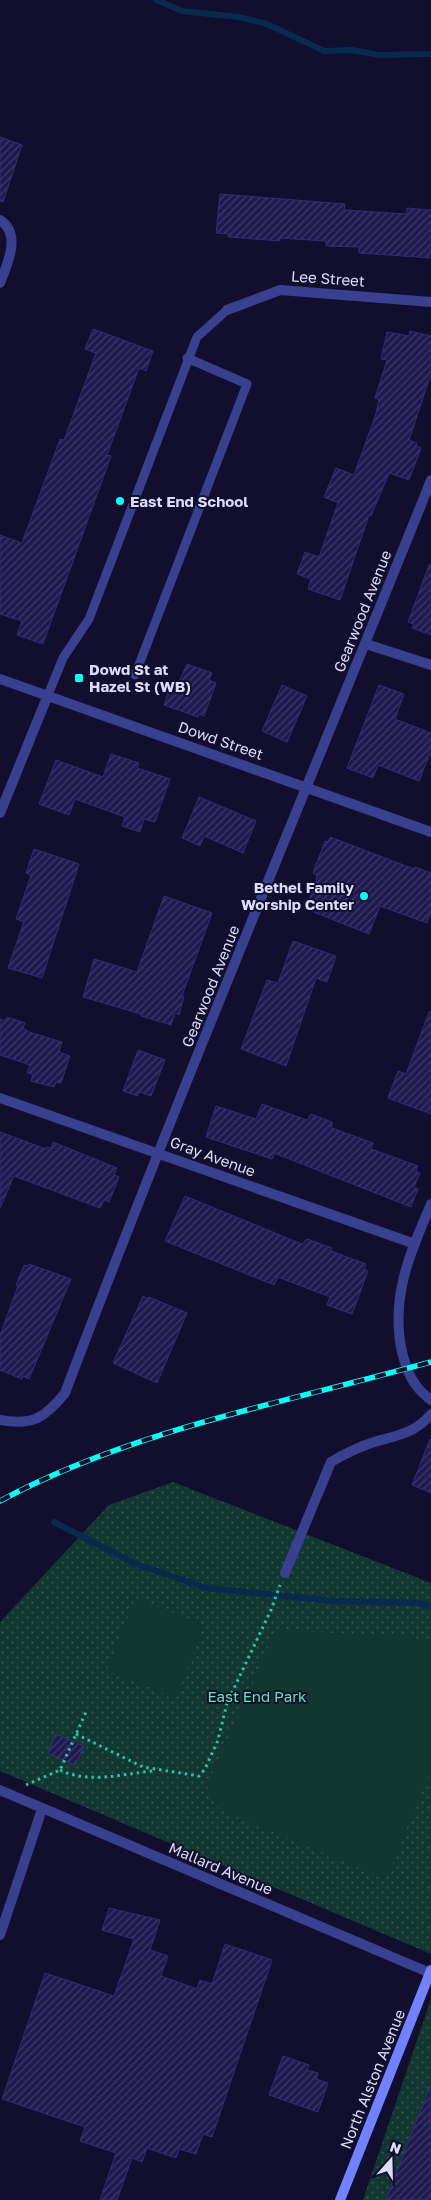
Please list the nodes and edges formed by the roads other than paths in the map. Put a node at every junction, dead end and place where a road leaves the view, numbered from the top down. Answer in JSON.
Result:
{"nodes":[{"id":1,"x":3,"y":222,"type":"edge"},
{"id":2,"x":0,"y":284,"type":"edge"},
{"id":3,"x":431,"y":302,"type":"edge"},
{"id":4,"x":227,"y":310,"type":"joint"},
{"id":5,"x":187,"y":358,"type":"junction"},
{"id":6,"x":431,"y":480,"type":"edge"},
{"id":7,"x":366,"y":644,"type":"junction"},
{"id":8,"x":431,"y":665,"type":"edge"},
{"id":9,"x":135,"y":675,"type":"dead end"},
{"id":10,"x":0,"y":678,"type":"edge"},
{"id":11,"x":48,"y":695,"type":"junction"},
{"id":12,"x":306,"y":786,"type":"junction"},
{"id":13,"x":0,"y":813,"type":"edge"},
{"id":14,"x":431,"y":832,"type":"edge"},
{"id":15,"x":0,"y":1098,"type":"edge"},
{"id":16,"x":159,"y":1152,"type":"junction"},
{"id":17,"x":431,"y":1204,"type":"edge"},
{"id":18,"x":415,"y":1244,"type":"junction"},
{"id":19,"x":431,"y":1400,"type":"edge"},
{"id":20,"x":431,"y":1414,"type":"edge"},
{"id":21,"x":0,"y":1420,"type":"edge"},
{"id":22,"x":285,"y":1572,"type":"road end"},
{"id":23,"x":0,"y":1790,"type":"edge"},
{"id":24,"x":42,"y":1809,"type":"junction"},
{"id":25,"x":0,"y":1935,"type":"edge"},
{"id":26,"x":430,"y":1971,"type":"edge"},
{"id":27,"x":427,"y":1991,"type":"edge"},
{"id":28,"x":340,"y":2200,"type":"edge"}],
"edges":[{"from":1,"to":2,"type":"street"},
{"from":3,"to":4,"type":"street","name":"Lee Street"},
{"from":4,"to":5,"type":"lane"},
{"from":5,"to":9,"type":"lane"},
{"from":5,"to":11,"type":"lane"},
{"from":6,"to":7,"type":"street","name":"Gearwood Avenue"},
{"from":7,"to":8,"type":"street"},
{"from":7,"to":12,"type":"street","name":"Gearwood Avenue"},
{"from":10,"to":11,"type":"street","name":"Dowd Street"},
{"from":11,"to":12,"type":"street","name":"Dowd Street"},
{"from":11,"to":13,"type":"street"},
{"from":12,"to":14,"type":"street","name":"Dowd Street"},
{"from":12,"to":16,"type":"street","name":"Gearwood Avenue"},
{"from":15,"to":16,"type":"street","name":"Gray Avenue"},
{"from":16,"to":18,"type":"street","name":"Gray Avenue"},
{"from":16,"to":21,"type":"street","name":"Gearwood Avenue"},
{"from":17,"to":18,"type":"street"},
{"from":18,"to":19,"type":"street"},
{"from":20,"to":22,"type":"street"},
{"from":23,"to":24,"type":"street","name":"Mallard Avenue"},
{"from":24,"to":25,"type":"street"},
{"from":24,"to":26,"type":"street","name":"Mallard Avenue"},
{"from":26,"to":27,"type":"main road","name":"North Alston Avenue"},
{"from":27,"to":28,"type":"main road","name":"North Alston Avenue"}]}
